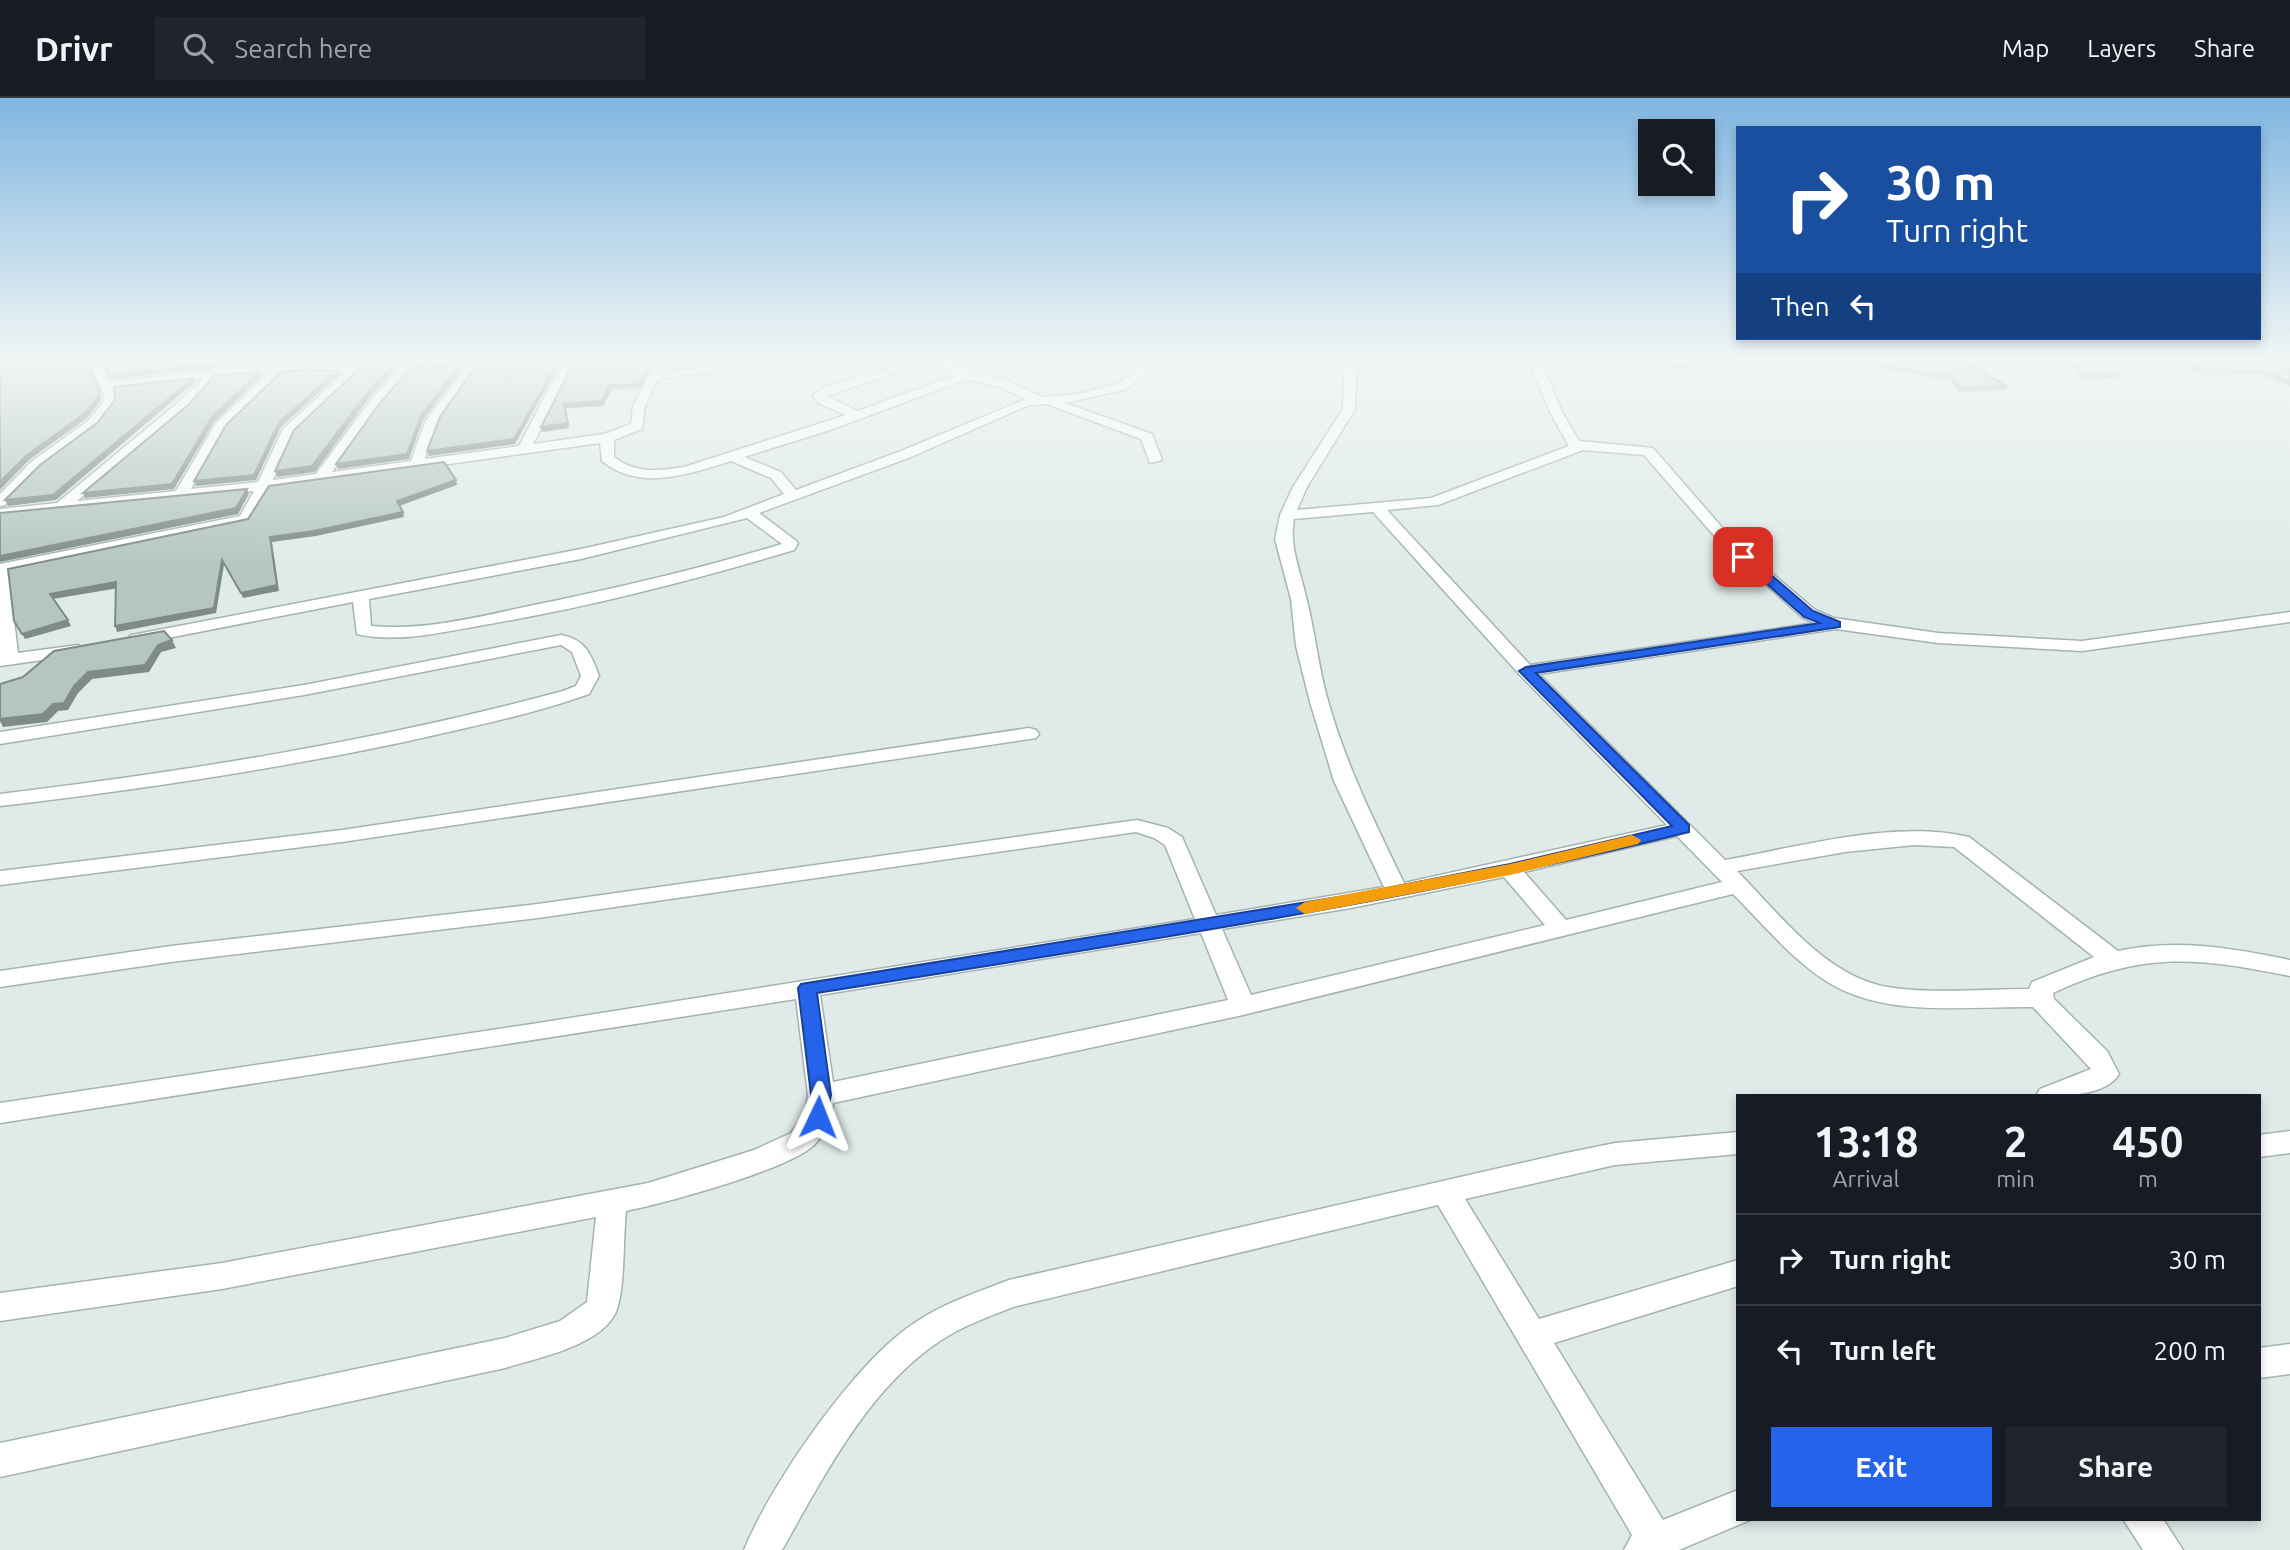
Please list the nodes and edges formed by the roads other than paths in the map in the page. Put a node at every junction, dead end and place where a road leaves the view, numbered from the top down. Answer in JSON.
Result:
{"nodes":[{"id":1,"x":81,"y":430,"type":"edge"},
{"id":2,"x":153,"y":430,"type":"edge"},
{"id":3,"x":218,"y":430,"type":"edge"},
{"id":4,"x":290,"y":430,"type":"edge"},
{"id":5,"x":355,"y":430,"type":"edge"},
{"id":6,"x":425,"y":430,"type":"edge"},
{"id":7,"x":534,"y":430,"type":"edge"},
{"id":8,"x":627,"y":430,"type":"edge"},
{"id":9,"x":813,"y":430,"type":"edge"},
{"id":10,"x":959,"y":430,"type":"edge"},
{"id":11,"x":1127,"y":430,"type":"edge"},
{"id":12,"x":1337,"y":430,"type":"edge"},
{"id":13,"x":1566,"y":430,"type":"edge"},
{"id":14,"x":607,"y":438,"type":"junction"},
{"id":15,"x":1580,"y":446,"type":"junction"},
{"id":16,"x":524,"y":449,"type":"junction"},
{"id":17,"x":733,"y":457,"type":"junction"},
{"id":18,"x":1155,"y":460,"type":"dead end"},
{"id":19,"x":417,"y":464,"type":"junction"},
{"id":20,"x":321,"y":477,"type":"junction"},
{"id":21,"x":263,"y":485,"type":"junction"},
{"id":22,"x":181,"y":494,"type":"junction"},
{"id":23,"x":794,"y":497,"type":"junction"},
{"id":24,"x":0,"y":502,"type":"edge"},
{"id":25,"x":62,"y":506,"type":"junction"},
{"id":26,"x":1378,"y":509,"type":"junction"},
{"id":27,"x":0,"y":513,"type":"edge"},
{"id":28,"x":749,"y":513,"type":"junction"},
{"id":29,"x":1287,"y":515,"type":"junction"},
{"id":30,"x":0,"y":569,"type":"edge"},
{"id":31,"x":361,"y":595,"type":"junction"},
{"id":32,"x":2290,"y":617,"type":"edge"},
{"id":33,"x":1836,"y":624,"type":"junction"},
{"id":34,"x":118,"y":642,"type":"edge"},
{"id":35,"x":91,"y":647,"type":"edge"},
{"id":36,"x":5,"y":660,"type":"edge"},
{"id":37,"x":1526,"y":671,"type":"junction"},
{"id":38,"x":1029,"y":734,"type":"dead end"},
{"id":39,"x":0,"y":738,"type":"edge"},
{"id":40,"x":0,"y":800,"type":"edge"},
{"id":41,"x":1683,"y":828,"type":"junction"},
{"id":42,"x":1721,"y":867,"type":"junction"},
{"id":43,"x":1510,"y":869,"type":"junction"},
{"id":44,"x":0,"y":878,"type":"edge"},
{"id":45,"x":1740,"y":885,"type":"junction"},
{"id":46,"x":1397,"y":891,"type":"junction"},
{"id":47,"x":1206,"y":924,"type":"junction"},
{"id":48,"x":1560,"y":927,"type":"junction"},
{"id":49,"x":2114,"y":960,"type":"junction"},
{"id":50,"x":2290,"y":968,"type":"edge"},
{"id":51,"x":0,"y":979,"type":"edge"},
{"id":52,"x":807,"y":988,"type":"junction"},
{"id":53,"x":2040,"y":999,"type":"junction"},
{"id":54,"x":1243,"y":1006,"type":"junction"},
{"id":55,"x":2054,"y":1094,"type":"edge"},
{"id":56,"x":821,"y":1095,"type":"junction"},
{"id":57,"x":0,"y":1113,"type":"edge"},
{"id":58,"x":2290,"y":1142,"type":"edge"},
{"id":59,"x":1736,"y":1143,"type":"edge"},
{"id":60,"x":2261,"y":1146,"type":"edge"},
{"id":61,"x":1446,"y":1193,"type":"junction"},
{"id":62,"x":612,"y":1202,"type":"junction"},
{"id":63,"x":1736,"y":1274,"type":"edge"},
{"id":64,"x":0,"y":1307,"type":"edge"},
{"id":65,"x":1532,"y":1335,"type":"junction"},
{"id":66,"x":2290,"y":1359,"type":"edge"},
{"id":67,"x":2261,"y":1363,"type":"edge"},
{"id":68,"x":0,"y":1460,"type":"edge"},
{"id":69,"x":1736,"y":1509,"type":"edge"},
{"id":70,"x":2143,"y":1521,"type":"edge"},
{"id":71,"x":1653,"y":1547,"type":"edge"},
{"id":72,"x":762,"y":1550,"type":"edge"},
{"id":73,"x":2165,"y":1550,"type":"edge"}],
"edges":[{"from":1,"to":24,"type":"street"},
{"from":2,"to":25,"type":"street"},
{"from":3,"to":22,"type":"street"},
{"from":4,"to":21,"type":"street"},
{"from":5,"to":20,"type":"street"},
{"from":6,"to":19,"type":"street"},
{"from":7,"to":16,"type":"street"},
{"from":8,"to":14,"type":"street"},
{"from":9,"to":17,"type":"street"},
{"from":10,"to":23,"type":"street"},
{"from":11,"to":18,"type":"street"},
{"from":12,"to":29,"type":"street"},
{"from":13,"to":15,"type":"street"},
{"from":14,"to":16,"type":"street"},
{"from":14,"to":17,"type":"street"},
{"from":15,"to":26,"type":"street"},
{"from":15,"to":33,"type":"street"},
{"from":16,"to":19,"type":"street"},
{"from":17,"to":23,"type":"street"},
{"from":19,"to":20,"type":"street"},
{"from":20,"to":21,"type":"street"},
{"from":21,"to":22,"type":"street"},
{"from":21,"to":30,"type":"street"},
{"from":22,"to":25,"type":"street"},
{"from":23,"to":28,"type":"street"},
{"from":25,"to":27,"type":"street"},
{"from":26,"to":29,"type":"street"},
{"from":26,"to":37,"type":"street"},
{"from":28,"to":31,"type":"street"},
{"from":28,"to":31,"type":"street"},
{"from":29,"to":46,"type":"street"},
{"from":30,"to":36,"type":"street"},
{"from":31,"to":34,"type":"street"},
{"from":32,"to":33,"type":"street"},
{"from":33,"to":37,"type":"street"},
{"from":35,"to":36,"type":"street"},
{"from":37,"to":41,"type":"street"},
{"from":38,"to":44,"type":"street"},
{"from":39,"to":40,"type":"street"},
{"from":41,"to":42,"type":"street"},
{"from":41,"to":43,"type":"street"},
{"from":42,"to":45,"type":"street"},
{"from":42,"to":49,"type":"street"},
{"from":43,"to":46,"type":"street"},
{"from":43,"to":48,"type":"street"},
{"from":45,"to":48,"type":"street"},
{"from":45,"to":53,"type":"street"},
{"from":46,"to":47,"type":"street"},
{"from":47,"to":51,"type":"street"},
{"from":47,"to":52,"type":"street"},
{"from":47,"to":54,"type":"street"},
{"from":48,"to":54,"type":"street"},
{"from":49,"to":50,"type":"street"},
{"from":49,"to":53,"type":"street"},
{"from":52,"to":56,"type":"street"},
{"from":52,"to":57,"type":"street"},
{"from":53,"to":55,"type":"street"},
{"from":54,"to":56,"type":"street"},
{"from":56,"to":62,"type":"street"},
{"from":58,"to":60,"type":"street"},
{"from":59,"to":61,"type":"street"},
{"from":61,"to":65,"type":"street"},
{"from":61,"to":72,"type":"street"},
{"from":62,"to":64,"type":"street"},
{"from":62,"to":68,"type":"street"},
{"from":63,"to":65,"type":"street"},
{"from":65,"to":71,"type":"street"},
{"from":66,"to":67,"type":"street"},
{"from":69,"to":71,"type":"street"},
{"from":70,"to":73,"type":"street"}]}
